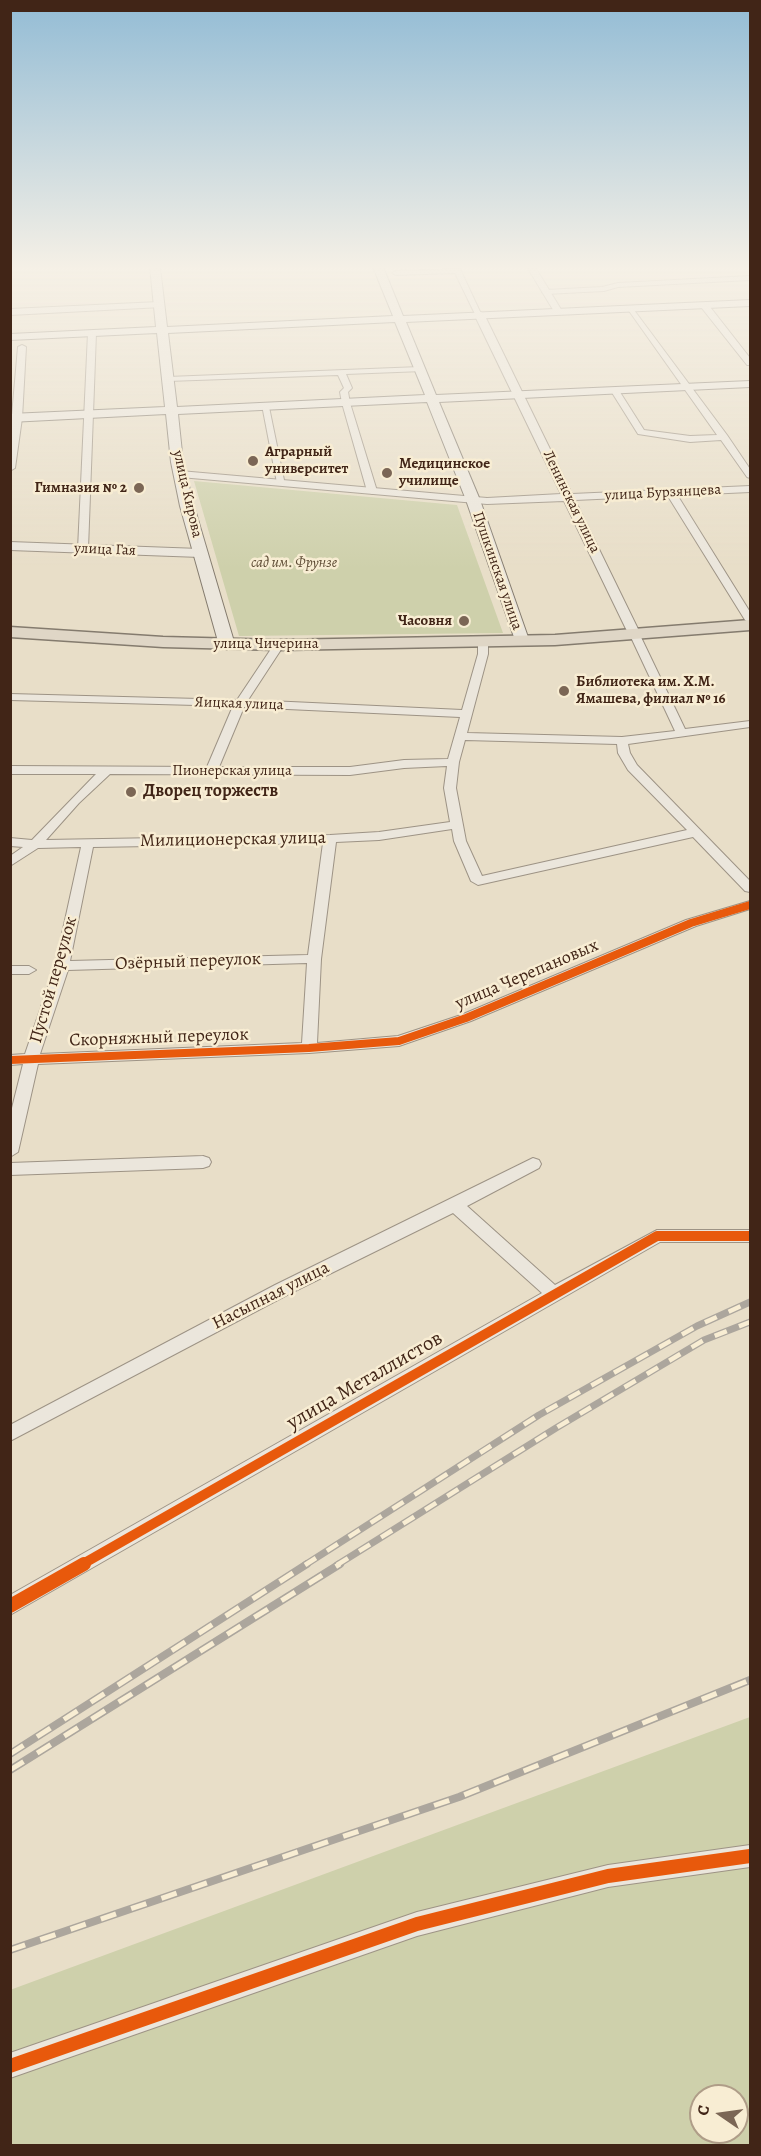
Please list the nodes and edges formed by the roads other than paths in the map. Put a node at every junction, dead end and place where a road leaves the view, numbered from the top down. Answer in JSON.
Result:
{"nodes":[{"id":1,"x":20,"y":368,"type":"edge"},
{"id":2,"x":91,"y":368,"type":"edge"},
{"id":3,"x":167,"y":368,"type":"edge"},
{"id":4,"x":505,"y":368,"type":"edge"},
{"id":5,"x":674,"y":368,"type":"edge"},
{"id":6,"x":420,"y":369,"type":"joint"},
{"id":7,"x":341,"y":373,"type":"junction"},
{"id":8,"x":168,"y":379,"type":"junction"},
{"id":9,"x":750,"y":384,"type":"edge"},
{"id":10,"x":688,"y":387,"type":"junction"},
{"id":11,"x":615,"y":391,"type":"junction"},
{"id":12,"x":519,"y":395,"type":"junction"},
{"id":13,"x":432,"y":399,"type":"junction"},
{"id":14,"x":346,"y":403,"type":"junction"},
{"id":15,"x":265,"y":407,"type":"junction"},
{"id":16,"x":172,"y":411,"type":"junction"},
{"id":17,"x":90,"y":415,"type":"junction"},
{"id":18,"x":14,"y":418,"type":"edge"},
{"id":19,"x":724,"y":437,"type":"junction"},
{"id":20,"x":10,"y":468,"type":"edge"},
{"id":21,"x":180,"y":474,"type":"junction"},
{"id":22,"x":750,"y":475,"type":"edge"},
{"id":23,"x":282,"y":483,"type":"junction"},
{"id":24,"x":750,"y":489,"type":"edge"},
{"id":25,"x":372,"y":491,"type":"junction"},
{"id":26,"x":671,"y":493,"type":"junction"},
{"id":27,"x":568,"y":497,"type":"junction"},
{"id":28,"x":473,"y":500,"type":"junction"},
{"id":29,"x":10,"y":546,"type":"edge"},
{"id":30,"x":83,"y":549,"type":"junction"},
{"id":31,"x":200,"y":554,"type":"junction"},
{"id":32,"x":750,"y":621,"type":"edge"},
{"id":33,"x":633,"y":631,"type":"junction"},
{"id":34,"x":10,"y":632,"type":"edge"},
{"id":35,"x":522,"y":640,"type":"junction"},
{"id":36,"x":483,"y":642,"type":"junction"},
{"id":37,"x":228,"y":645,"type":"junction"},
{"id":38,"x":279,"y":645,"type":"junction"},
{"id":39,"x":10,"y":697,"type":"edge"},
{"id":40,"x":240,"y":703,"type":"junction"},
{"id":41,"x":467,"y":714,"type":"junction"},
{"id":42,"x":750,"y":724,"type":"edge"},
{"id":43,"x":682,"y":734,"type":"junction"},
{"id":44,"x":461,"y":736,"type":"junction"},
{"id":45,"x":622,"y":741,"type":"junction"},
{"id":46,"x":453,"y":762,"type":"junction"},
{"id":47,"x":10,"y":770,"type":"edge"},
{"id":48,"x":106,"y":771,"type":"junction"},
{"id":49,"x":211,"y":771,"type":"junction"},
{"id":50,"x":455,"y":825,"type":"junction"},
{"id":51,"x":696,"y":832,"type":"junction"},
{"id":52,"x":330,"y":839,"type":"junction"},
{"id":53,"x":10,"y":842,"type":"edge"},
{"id":54,"x":88,"y":842,"type":"junction"},
{"id":55,"x":35,"y":844,"type":"junction"},
{"id":56,"x":10,"y":862,"type":"edge"},
{"id":57,"x":750,"y":888,"type":"edge"},
{"id":58,"x":750,"y":905,"type":"edge"},
{"id":59,"x":314,"y":959,"type":"junction"},
{"id":60,"x":62,"y":966,"type":"junction"},
{"id":61,"x":10,"y":970,"type":"edge"},
{"id":62,"x":29,"y":970,"type":"dead end"},
{"id":63,"x":309,"y":1048,"type":"junction"},
{"id":64,"x":10,"y":1060,"type":"edge"},
{"id":65,"x":31,"y":1060,"type":"junction"},
{"id":66,"x":10,"y":1152,"type":"edge"},
{"id":67,"x":203,"y":1162,"type":"dead end"},
{"id":68,"x":533,"y":1164,"type":"dead end"},
{"id":69,"x":10,"y":1169,"type":"edge"},
{"id":70,"x":455,"y":1205,"type":"junction"},
{"id":71,"x":750,"y":1236,"type":"edge"},
{"id":72,"x":554,"y":1294,"type":"junction"},
{"id":73,"x":10,"y":1434,"type":"edge"},
{"id":74,"x":10,"y":1606,"type":"edge"},
{"id":75,"x":750,"y":1856,"type":"edge"},
{"id":76,"x":10,"y":2066,"type":"edge"}],
"edges":[{"from":1,"to":18,"type":"street"},
{"from":2,"to":17,"type":"street"},
{"from":3,"to":8,"type":"main road","name":"улица Кирова"},
{"from":4,"to":12,"type":"street","name":"Ленинская улица"},
{"from":5,"to":10,"type":"street"},
{"from":6,"to":7,"type":"street"},
{"from":6,"to":13,"type":"main road","name":"Пушкинская улица"},
{"from":7,"to":8,"type":"street"},
{"from":7,"to":14,"type":"street"},
{"from":8,"to":16,"type":"main road","name":"улица Кирова"},
{"from":9,"to":10,"type":"main road"},
{"from":10,"to":11,"type":"main road"},
{"from":10,"to":19,"type":"street"},
{"from":11,"to":12,"type":"main road"},
{"from":11,"to":19,"type":"street"},
{"from":12,"to":13,"type":"main road"},
{"from":12,"to":27,"type":"street","name":"Ленинская улица"},
{"from":13,"to":14,"type":"main road"},
{"from":13,"to":28,"type":"main road","name":"Пушкинская улица"},
{"from":14,"to":15,"type":"main road"},
{"from":14,"to":25,"type":"street"},
{"from":15,"to":16,"type":"main road"},
{"from":15,"to":23,"type":"street"},
{"from":16,"to":17,"type":"main road"},
{"from":16,"to":21,"type":"main road","name":"улица Кирова"},
{"from":17,"to":18,"type":"main road"},
{"from":17,"to":30,"type":"street"},
{"from":18,"to":20,"type":"street"},
{"from":19,"to":22,"type":"street"},
{"from":21,"to":23,"type":"street","name":"улица Бурзянцева"},
{"from":21,"to":31,"type":"main road","name":"улица Кирова"},
{"from":23,"to":25,"type":"street","name":"улица Бурзянцева"},
{"from":24,"to":26,"type":"street","name":"улица Бурзянцева"},
{"from":25,"to":28,"type":"street","name":"улица Бурзянцева"},
{"from":26,"to":27,"type":"street","name":"улица Бурзянцева"},
{"from":26,"to":32,"type":"street"},
{"from":27,"to":28,"type":"street","name":"улица Бурзянцева"},
{"from":27,"to":33,"type":"street","name":"Ленинская улица"},
{"from":28,"to":35,"type":"main road","name":"Пушкинская улица"},
{"from":29,"to":30,"type":"street","name":"улица Гая"},
{"from":30,"to":31,"type":"street","name":"улица Гая"},
{"from":31,"to":37,"type":"main road","name":"улица Кирова"},
{"from":32,"to":33,"type":"main road","name":"улица Чичерина"},
{"from":33,"to":35,"type":"main road","name":"улица Чичерина"},
{"from":33,"to":43,"type":"street","name":"Ленинская улица"},
{"from":34,"to":37,"type":"main road","name":"улица Чичерина"},
{"from":35,"to":36,"type":"main road","name":"улица Чичерина"},
{"from":36,"to":38,"type":"main road","name":"улица Чичерина"},
{"from":36,"to":41,"type":"street"},
{"from":37,"to":38,"type":"main road","name":"улица Чичерина"},
{"from":38,"to":40,"type":"street"},
{"from":39,"to":40,"type":"street","name":"Яицкая улица"},
{"from":40,"to":41,"type":"street","name":"Яицкая улица"},
{"from":40,"to":49,"type":"street"},
{"from":41,"to":44,"type":"street"},
{"from":42,"to":43,"type":"street"},
{"from":43,"to":45,"type":"street"},
{"from":44,"to":45,"type":"street"},
{"from":44,"to":46,"type":"street"},
{"from":45,"to":51,"type":"street"},
{"from":46,"to":49,"type":"street","name":"Пионерская улица"},
{"from":46,"to":50,"type":"street"},
{"from":47,"to":48,"type":"street","name":"Пионерская улица"},
{"from":48,"to":49,"type":"street","name":"Пионерская улица"},
{"from":48,"to":55,"type":"street"},
{"from":50,"to":51,"type":"street"},
{"from":50,"to":52,"type":"street","name":"Милиционерская улица"},
{"from":51,"to":57,"type":"street"},
{"from":52,"to":54,"type":"street","name":"Милиционерская улица"},
{"from":52,"to":59,"type":"street"},
{"from":53,"to":55,"type":"street","name":"Милиционерская улица"},
{"from":54,"to":55,"type":"street","name":"Милиционерская улица"},
{"from":54,"to":60,"type":"street","name":"Пустой переулок"},
{"from":55,"to":56,"type":"street"},
{"from":58,"to":63,"type":"street","name":"улица Черепановых"},
{"from":59,"to":60,"type":"street","name":"Озёрный переулок"},
{"from":59,"to":63,"type":"street"},
{"from":60,"to":65,"type":"street","name":"Пустой переулок"},
{"from":61,"to":62,"type":"street"},
{"from":63,"to":65,"type":"street","name":"Скорняжный переулок"},
{"from":64,"to":65,"type":"street","name":"Скорняжный переулок"},
{"from":65,"to":66,"type":"street","name":"Пустой переулок"},
{"from":67,"to":69,"type":"street"},
{"from":68,"to":70,"type":"street","name":"Насыпная улица"},
{"from":70,"to":72,"type":"street"},
{"from":70,"to":73,"type":"street","name":"Насыпная улица"},
{"from":71,"to":72,"type":"street","name":"улица Металлистов"},
{"from":72,"to":74,"type":"street","name":"улица Металлистов"},
{"from":75,"to":76,"type":"street"}]}
